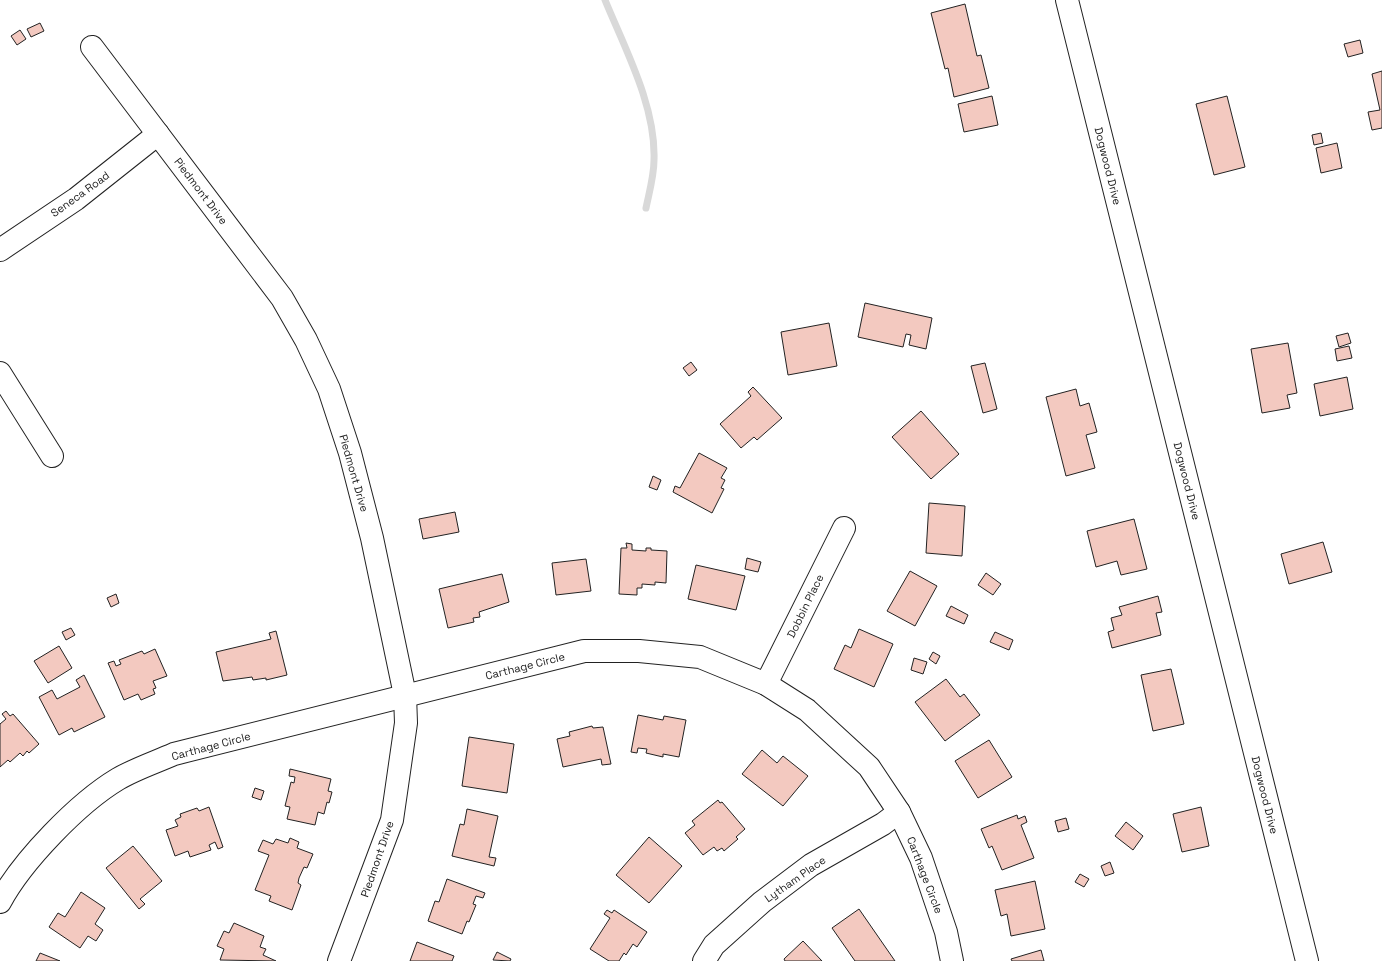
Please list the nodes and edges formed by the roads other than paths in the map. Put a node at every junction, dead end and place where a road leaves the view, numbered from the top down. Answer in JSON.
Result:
{"nodes":[{"id":1,"x":1067,"y":0,"type":"edge"},
{"id":2,"x":92,"y":47,"type":"dead end"},
{"id":3,"x":158,"y":134,"type":"junction"},
{"id":4,"x":0,"y":250,"type":"edge"},
{"id":5,"x":0,"y":373,"type":"edge"},
{"id":6,"x":52,"y":456,"type":"dead end"},
{"id":7,"x":844,"y":528,"type":"dead end"},
{"id":8,"x":766,"y":684,"type":"junction"},
{"id":9,"x":405,"y":695,"type":"junction"},
{"id":10,"x":899,"y":812,"type":"junction"},
{"id":11,"x":0,"y":902,"type":"edge"},
{"id":12,"x":339,"y":961,"type":"edge"},
{"id":13,"x":704,"y":961,"type":"edge"},
{"id":14,"x":952,"y":961,"type":"edge"},
{"id":15,"x":1307,"y":961,"type":"edge"}],
"edges":[{"from":1,"to":15,"type":"street","name":"Dogwood Drive"},
{"from":2,"to":3,"type":"street","name":"Piedmont Drive"},
{"from":3,"to":4,"type":"street","name":"Seneca Road"},
{"from":3,"to":9,"type":"street","name":"Piedmont Drive"},
{"from":5,"to":6,"type":"street"},
{"from":7,"to":8,"type":"street","name":"Dobbin Place"},
{"from":8,"to":9,"type":"street","name":"Carthage Circle"},
{"from":8,"to":10,"type":"street","name":"Carthage Circle"},
{"from":9,"to":11,"type":"street","name":"Carthage Circle"},
{"from":9,"to":12,"type":"street","name":"Piedmont Drive"},
{"from":10,"to":13,"type":"street","name":"Lytham Place"},
{"from":10,"to":14,"type":"street","name":"Carthage Circle"}]}
